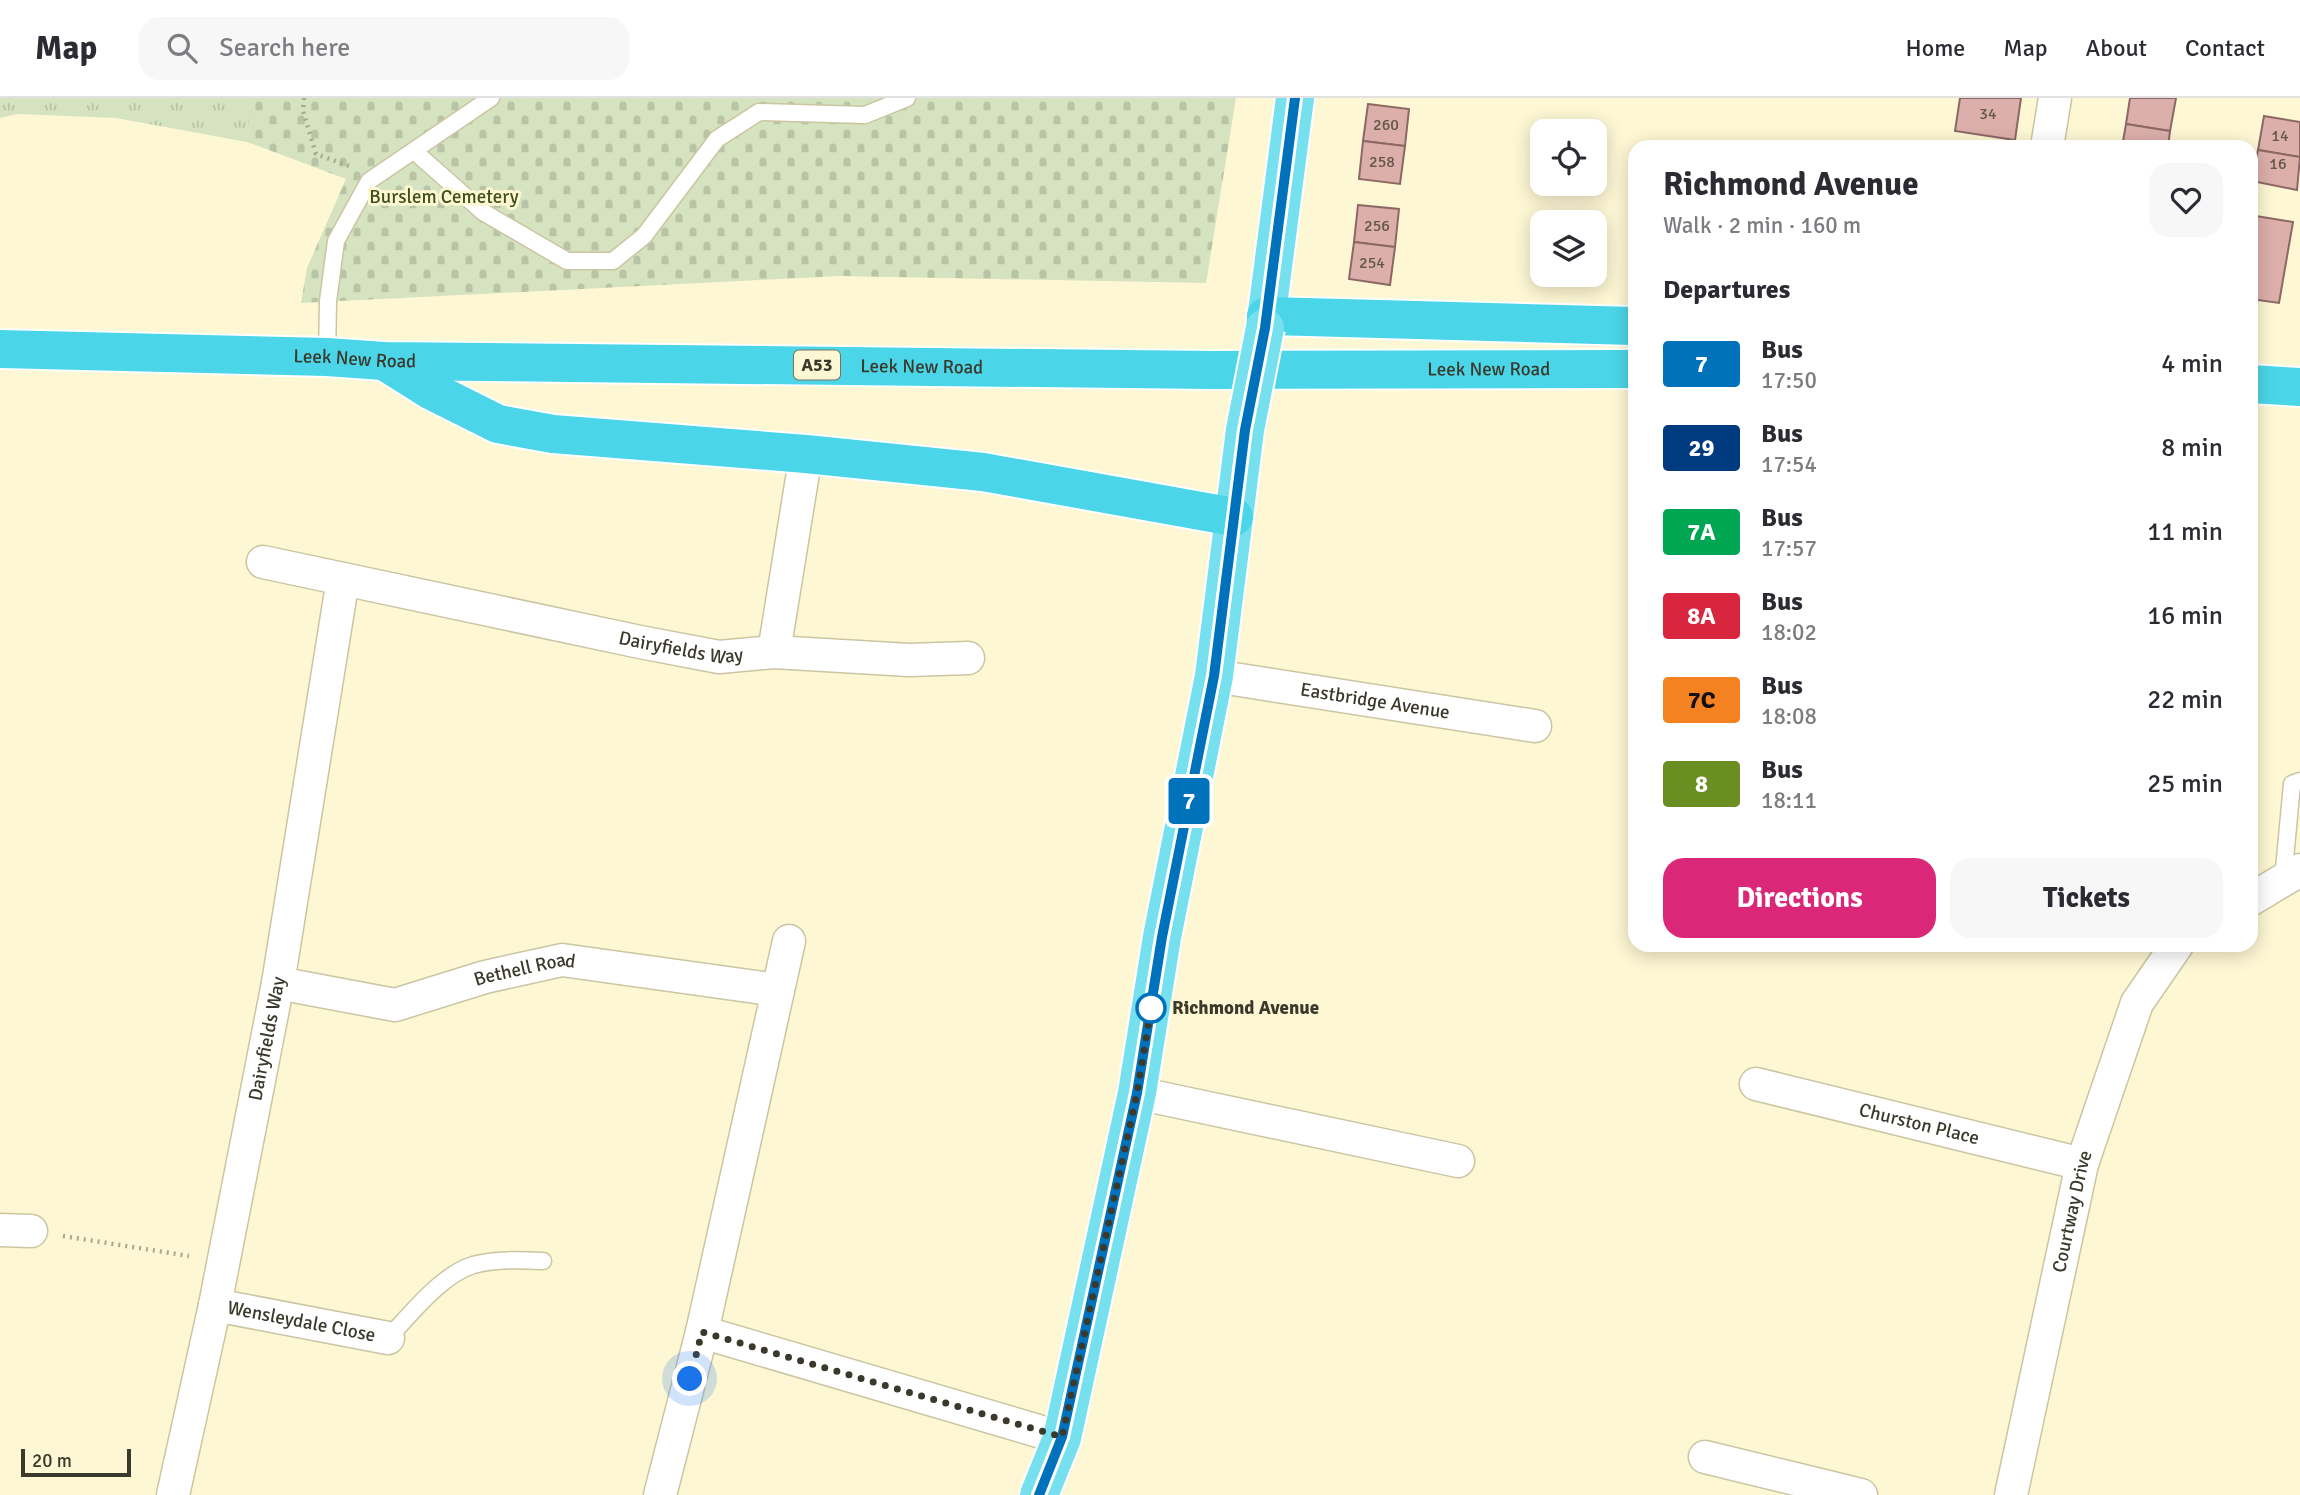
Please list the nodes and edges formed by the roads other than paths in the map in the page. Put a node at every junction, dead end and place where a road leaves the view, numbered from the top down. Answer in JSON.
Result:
{"nodes":[{"id":1,"x":491,"y":98,"type":"edge"},
{"id":2,"x":907,"y":98,"type":"edge"},
{"id":3,"x":1295,"y":98,"type":"edge"},
{"id":4,"x":2055,"y":98,"type":"edge"},
{"id":5,"x":2048,"y":140,"type":"edge"},
{"id":6,"x":414,"y":151,"type":"junction"},
{"id":7,"x":1266,"y":322,"type":"junction"},
{"id":8,"x":1628,"y":326,"type":"edge"},
{"id":9,"x":0,"y":349,"type":"edge"},
{"id":10,"x":327,"y":357,"type":"junction"},
{"id":11,"x":384,"y":361,"type":"junction"},
{"id":12,"x":1628,"y":369,"type":"edge"},
{"id":13,"x":2258,"y":384,"type":"edge"},
{"id":14,"x":2300,"y":387,"type":"edge"},
{"id":15,"x":806,"y":454,"type":"junction"},
{"id":16,"x":1234,"y":517,"type":"junction"},
{"id":17,"x":263,"y":562,"type":"dead end"},
{"id":18,"x":343,"y":579,"type":"junction"},
{"id":19,"x":774,"y":652,"type":"junction"},
{"id":20,"x":968,"y":658,"type":"dead end"},
{"id":21,"x":1214,"y":676,"type":"junction"},
{"id":22,"x":1535,"y":726,"type":"dead end"},
{"id":23,"x":2300,"y":781,"type":"edge"},
{"id":24,"x":2292,"y":875,"type":"edge"},
{"id":25,"x":2258,"y":895,"type":"edge"},
{"id":26,"x":789,"y":941,"type":"dead end"},
{"id":27,"x":2172,"y":952,"type":"edge"},
{"id":28,"x":278,"y":983,"type":"junction"},
{"id":29,"x":777,"y":990,"type":"junction"},
{"id":30,"x":1756,"y":1084,"type":"dead end"},
{"id":31,"x":1137,"y":1093,"type":"junction"},
{"id":32,"x":1458,"y":1161,"type":"dead end"},
{"id":33,"x":2082,"y":1164,"type":"junction"},
{"id":34,"x":0,"y":1230,"type":"edge"},
{"id":35,"x":31,"y":1231,"type":"road end"},
{"id":36,"x":543,"y":1261,"type":"dead end"},
{"id":37,"x":215,"y":1305,"type":"junction"},
{"id":38,"x":702,"y":1332,"type":"junction"},
{"id":39,"x":388,"y":1338,"type":"joint"},
{"id":40,"x":1062,"y":1437,"type":"junction"},
{"id":41,"x":1705,"y":1457,"type":"dead end"},
{"id":42,"x":1045,"y":1494,"type":"edge"},
{"id":43,"x":173,"y":1495,"type":"edge"},
{"id":44,"x":660,"y":1495,"type":"edge"},
{"id":45,"x":1861,"y":1495,"type":"edge"},
{"id":46,"x":2011,"y":1495,"type":"edge"}],
"edges":[{"from":1,"to":6,"type":"lane"},
{"from":2,"to":6,"type":"lane"},
{"from":3,"to":7,"type":"main road"},
{"from":4,"to":5,"type":"street"},
{"from":6,"to":10,"type":"lane"},
{"from":7,"to":8,"type":"highway"},
{"from":7,"to":16,"type":"main road","bridge":true},
{"from":9,"to":10,"type":"highway","name":"Leek New Road","number":"A53"},
{"from":10,"to":11,"type":"highway","name":"Leek New Road","number":"A53"},
{"from":11,"to":12,"type":"highway","name":"Leek New Road","number":"A53"},
{"from":11,"to":15,"type":"highway"},
{"from":13,"to":14,"type":"highway"},
{"from":15,"to":16,"type":"highway"},
{"from":15,"to":19,"type":"street"},
{"from":16,"to":21,"type":"main road"},
{"from":17,"to":18,"type":"street","name":"Dairyfields Way"},
{"from":18,"to":19,"type":"street","name":"Dairyfields Way"},
{"from":18,"to":28,"type":"street","name":"Dairyfields Way"},
{"from":19,"to":20,"type":"street","name":"Dairyfields Way"},
{"from":21,"to":22,"type":"street","name":"Eastbridge Avenue"},
{"from":21,"to":31,"type":"main road"},
{"from":23,"to":24,"type":"lane"},
{"from":24,"to":25,"type":"street"},
{"from":26,"to":29,"type":"street"},
{"from":27,"to":33,"type":"street","name":"Courtway Drive"},
{"from":28,"to":29,"type":"street","name":"Bethell Road"},
{"from":28,"to":37,"type":"street","name":"Dairyfields Way"},
{"from":29,"to":38,"type":"street"},
{"from":30,"to":33,"type":"street","name":"Churston Place"},
{"from":31,"to":32,"type":"street"},
{"from":31,"to":40,"type":"main road"},
{"from":33,"to":46,"type":"street","name":"Courtway Drive"},
{"from":34,"to":35,"type":"street"},
{"from":36,"to":39,"type":"lane"},
{"from":37,"to":39,"type":"street","name":"Wensleydale Close"},
{"from":37,"to":43,"type":"street","name":"Dairyfields Way"},
{"from":38,"to":40,"type":"street"},
{"from":38,"to":44,"type":"street"},
{"from":40,"to":42,"type":"main road"},
{"from":41,"to":45,"type":"street"}]}
